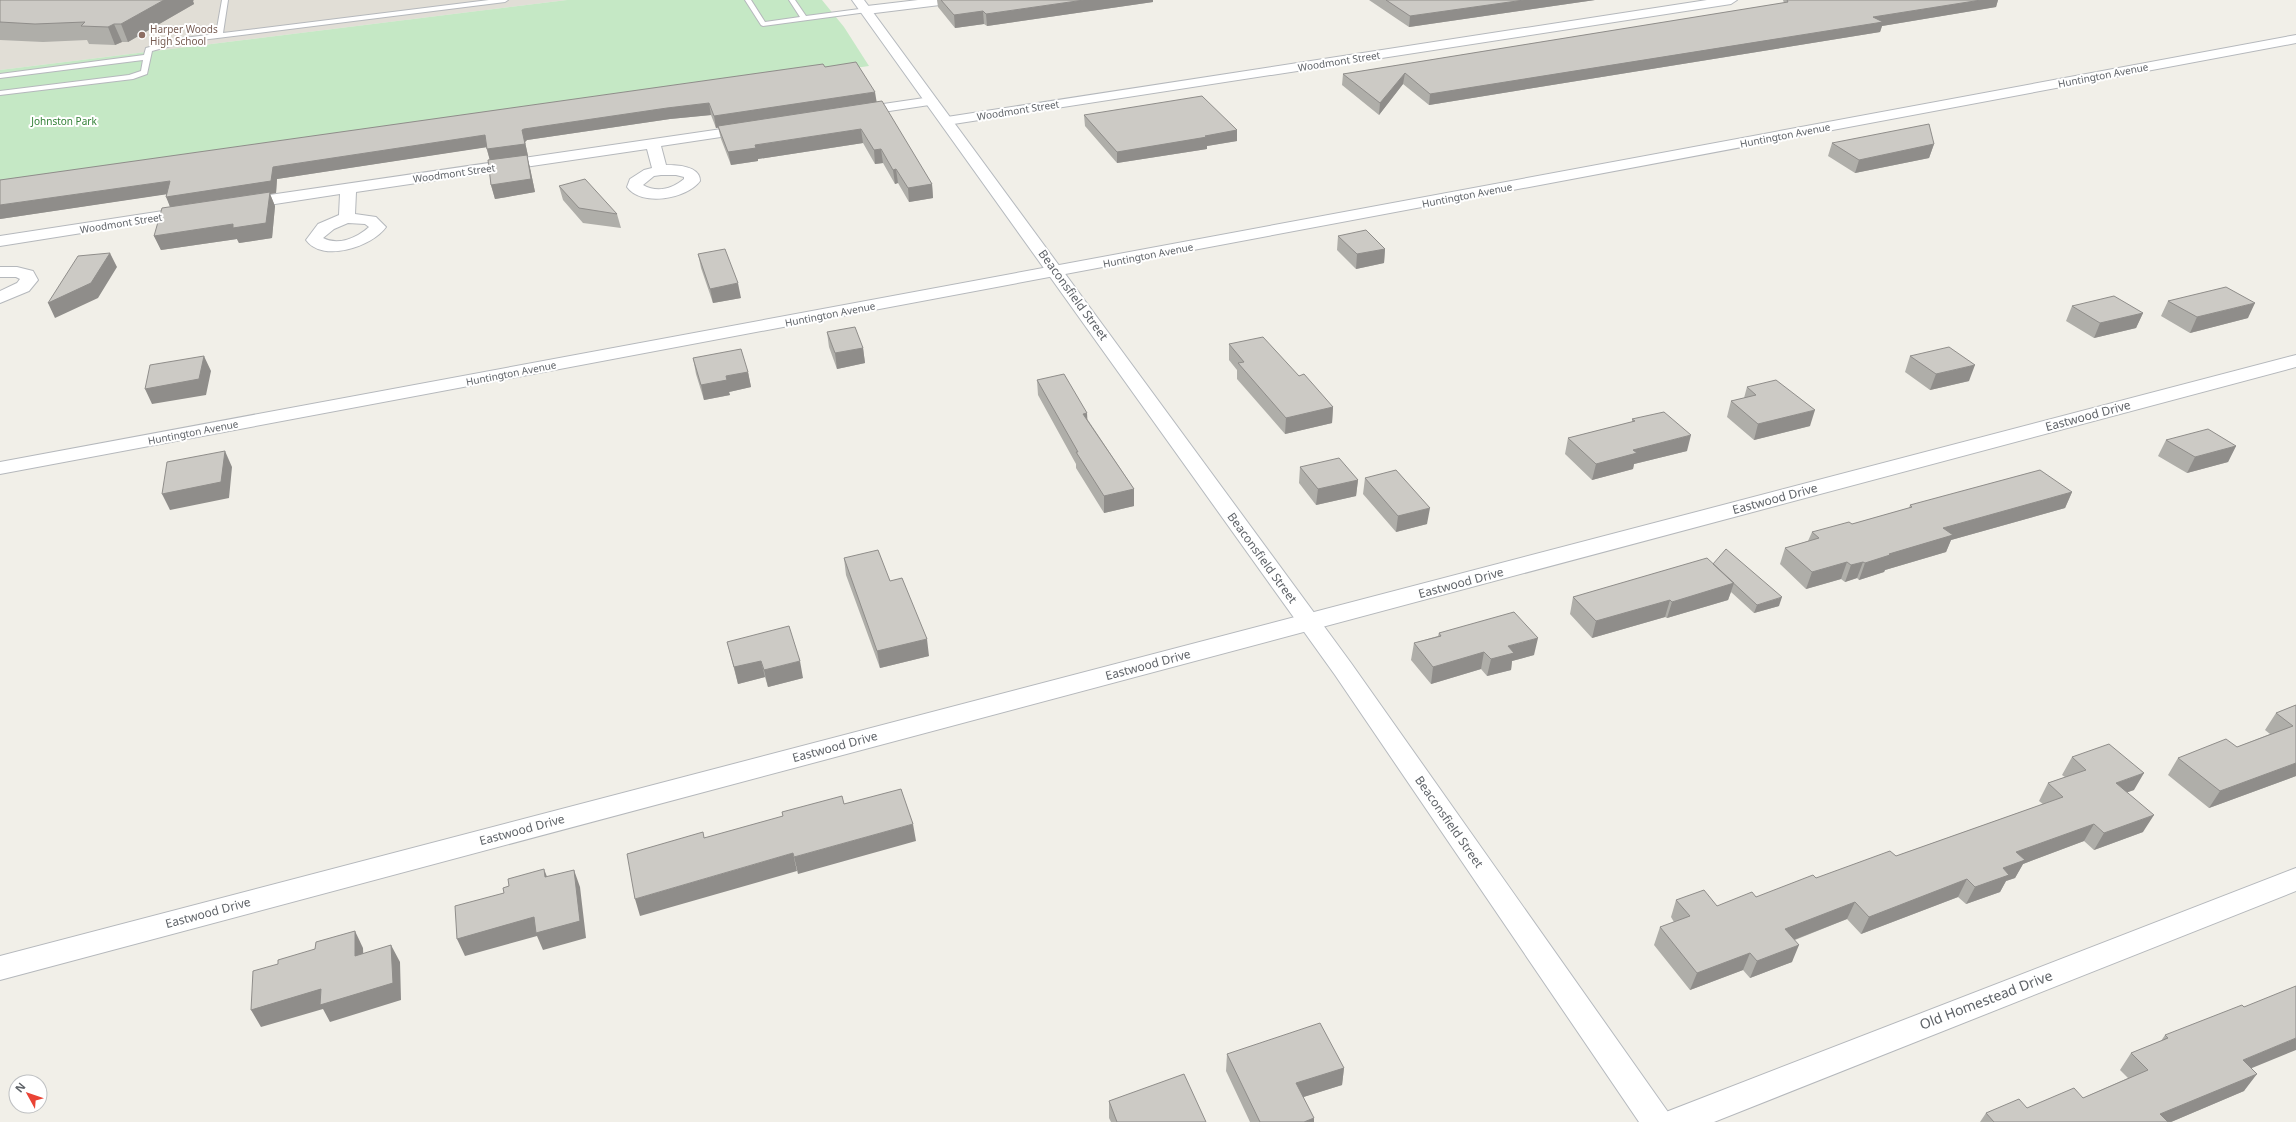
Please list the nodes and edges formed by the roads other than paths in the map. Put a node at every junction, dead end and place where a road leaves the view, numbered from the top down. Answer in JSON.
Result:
{"nodes":[{"id":1,"x":225,"y":0,"type":"edge"},
{"id":2,"x":419,"y":0,"type":"edge"},
{"id":3,"x":504,"y":0,"type":"edge"},
{"id":4,"x":748,"y":0,"type":"edge"},
{"id":5,"x":792,"y":0,"type":"edge"},
{"id":6,"x":948,"y":0,"type":"edge"},
{"id":7,"x":1731,"y":0,"type":"edge"},
{"id":8,"x":862,"y":5,"type":"edge"},
{"id":9,"x":420,"y":11,"type":"junction"},
{"id":10,"x":804,"y":18,"type":"junction"},
{"id":11,"x":218,"y":36,"type":"junction"},
{"id":12,"x":2296,"y":39,"type":"edge"},
{"id":13,"x":148,"y":57,"type":"junction"},
{"id":14,"x":0,"y":76,"type":"edge"},
{"id":15,"x":0,"y":93,"type":"edge"},
{"id":16,"x":931,"y":101,"type":"junction"},
{"id":17,"x":838,"y":115,"type":"edge"},
{"id":18,"x":947,"y":121,"type":"junction"},
{"id":19,"x":761,"y":127,"type":"edge"},
{"id":20,"x":653,"y":144,"type":"junction"},
{"id":21,"x":660,"y":170,"type":"dead end"},
{"id":22,"x":348,"y":188,"type":"junction"},
{"id":23,"x":231,"y":206,"type":"edge"},
{"id":24,"x":207,"y":210,"type":"edge"},
{"id":25,"x":347,"y":218,"type":"dead end"},
{"id":26,"x":6,"y":240,"type":"edge"},
{"id":27,"x":1,"y":272,"type":"edge"},
{"id":28,"x":1057,"y":272,"type":"junction"},
{"id":29,"x":0,"y":298,"type":"edge"},
{"id":30,"x":2296,"y":361,"type":"edge"},
{"id":31,"x":0,"y":468,"type":"edge"},
{"id":32,"x":1308,"y":622,"type":"junction"},
{"id":33,"x":2296,"y":879,"type":"edge"},
{"id":34,"x":0,"y":968,"type":"edge"},
{"id":35,"x":1657,"y":1122,"type":"edge"},
{"id":36,"x":1677,"y":1122,"type":"edge"}],
"edges":[{"from":1,"to":11,"type":"lane"},
{"from":2,"to":9,"type":"lane"},
{"from":3,"to":9,"type":"lane"},
{"from":4,"to":10,"type":"lane"},
{"from":5,"to":10,"type":"lane"},
{"from":6,"to":8,"type":"street"},
{"from":7,"to":18,"type":"street","name":"Woodmont Street"},
{"from":8,"to":10,"type":"lane"},
{"from":8,"to":16,"type":"street","name":"Beaconsfield Street"},
{"from":9,"to":11,"type":"lane"},
{"from":11,"to":13,"type":"lane"},
{"from":12,"to":28,"type":"street","name":"Huntington Avenue"},
{"from":13,"to":14,"type":"lane"},
{"from":13,"to":15,"type":"lane"},
{"from":16,"to":17,"type":"street"},
{"from":16,"to":18,"type":"street","name":"Beaconsfield Street"},
{"from":18,"to":28,"type":"street","name":"Beaconsfield Street"},
{"from":19,"to":20,"type":"street","name":"Woodmont Street"},
{"from":20,"to":21,"type":"street"},
{"from":20,"to":22,"type":"street","name":"Woodmont Street"},
{"from":22,"to":23,"type":"street","name":"Woodmont Street"},
{"from":22,"to":25,"type":"street"},
{"from":24,"to":26,"type":"street","name":"Woodmont Street"},
{"from":26,"to":27,"type":"street"},
{"from":27,"to":29,"type":"street"},
{"from":28,"to":31,"type":"street","name":"Huntington Avenue"},
{"from":28,"to":32,"type":"street","name":"Beaconsfield Street"},
{"from":30,"to":32,"type":"street","name":"Eastwood Drive"},
{"from":32,"to":34,"type":"street","name":"Eastwood Drive"},
{"from":32,"to":35,"type":"street","name":"Beaconsfield Street"},
{"from":33,"to":36,"type":"street","name":"Old Homestead Drive"}]}
